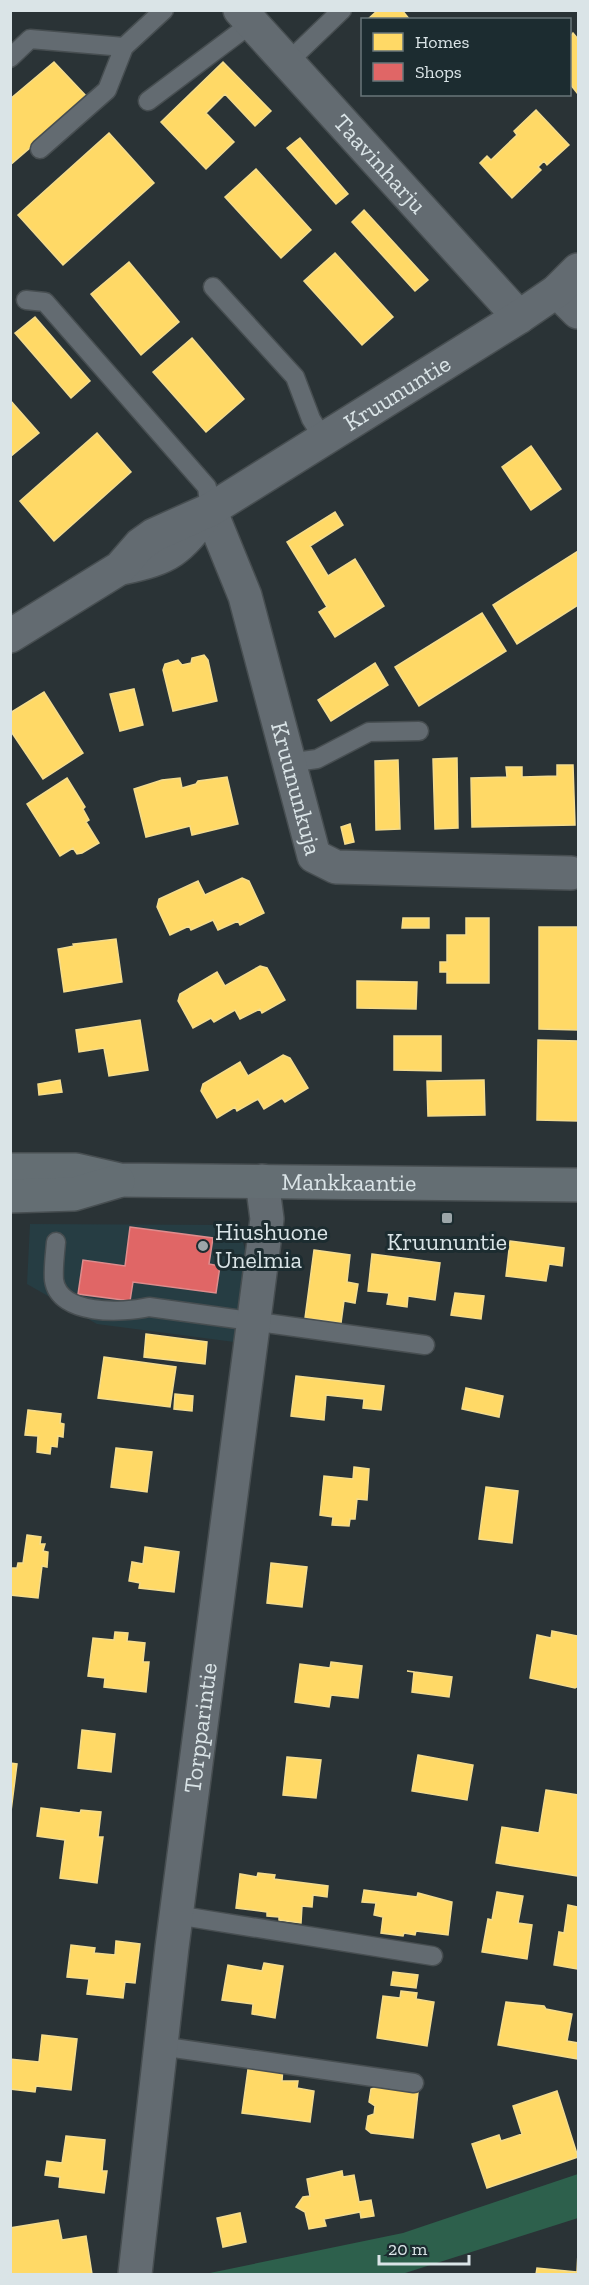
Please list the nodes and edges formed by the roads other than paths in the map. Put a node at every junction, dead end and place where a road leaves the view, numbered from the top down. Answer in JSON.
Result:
{"nodes":[{"id":1,"x":164,"y":10,"type":"edge"},
{"id":2,"x":342,"y":10,"type":"edge"},
{"id":3,"x":246,"y":17,"type":"edge"},
{"id":4,"x":124,"y":47,"type":"junction"},
{"id":5,"x":10,"y":58,"type":"edge"},
{"id":6,"x":288,"y":63,"type":"junction"},
{"id":7,"x":148,"y":101,"type":"dead end"},
{"id":8,"x":40,"y":149,"type":"dead end"},
{"id":9,"x":213,"y":287,"type":"dead end"},
{"id":10,"x":571,"y":291,"type":"edge"},
{"id":11,"x":26,"y":300,"type":"dead end"},
{"id":12,"x":519,"y":317,"type":"junction"},
{"id":13,"x":323,"y":438,"type":"junction"},
{"id":14,"x":210,"y":510,"type":"junction"},
{"id":15,"x":10,"y":636,"type":"edge"},
{"id":16,"x":419,"y":731,"type":"dead end"},
{"id":17,"x":288,"y":763,"type":"junction"},
{"id":18,"x":571,"y":873,"type":"dead end"},
{"id":19,"x":10,"y":1170,"type":"edge"},
{"id":20,"x":120,"y":1180,"type":"junction"},
{"id":21,"x":262,"y":1181,"type":"junction"},
{"id":22,"x":579,"y":1185,"type":"edge"},
{"id":23,"x":10,"y":1196,"type":"edge"},
{"id":24,"x":56,"y":1242,"type":"dead end"},
{"id":25,"x":253,"y":1320,"type":"junction"},
{"id":26,"x":424,"y":1345,"type":"dead end"},
{"id":27,"x":176,"y":1915,"type":"junction"},
{"id":28,"x":433,"y":1956,"type":"dead end"},
{"id":29,"x":160,"y":2046,"type":"junction"},
{"id":30,"x":414,"y":2083,"type":"dead end"},
{"id":31,"x":135,"y":2274,"type":"edge"}],
"edges":[{"from":1,"to":4,"type":"lane"},
{"from":2,"to":6,"type":"lane"},
{"from":3,"to":6,"type":"street","name":"Taavinharju"},
{"from":3,"to":7,"type":"lane"},
{"from":4,"to":5,"type":"lane"},
{"from":4,"to":8,"type":"lane"},
{"from":6,"to":12,"type":"street","name":"Taavinharju"},
{"from":9,"to":13,"type":"lane"},
{"from":10,"to":12,"type":"street","name":"Kruununtie"},
{"from":11,"to":14,"type":"lane"},
{"from":12,"to":13,"type":"street","name":"Kruununtie"},
{"from":13,"to":14,"type":"street","name":"Kruununtie"},
{"from":14,"to":15,"type":"street","name":"Kruununtie"},
{"from":14,"to":17,"type":"street","name":"Kruununkuja"},
{"from":16,"to":17,"type":"lane"},
{"from":17,"to":18,"type":"street","name":"Kruununkuja"},
{"from":19,"to":20,"type":"main road","name":"Mankkaantie"},
{"from":20,"to":21,"type":"main road","name":"Mankkaantie"},
{"from":20,"to":23,"type":"main road","name":"Mankkaantie"},
{"from":21,"to":22,"type":"main road","name":"Mankkaantie"},
{"from":21,"to":25,"type":"street","name":"Torpparintie"},
{"from":24,"to":25,"type":"lane"},
{"from":25,"to":26,"type":"lane"},
{"from":25,"to":27,"type":"street","name":"Torpparintie"},
{"from":27,"to":28,"type":"lane"},
{"from":27,"to":29,"type":"street","name":"Torpparintie"},
{"from":29,"to":30,"type":"lane"},
{"from":29,"to":31,"type":"street","name":"Torpparintie"}]}
